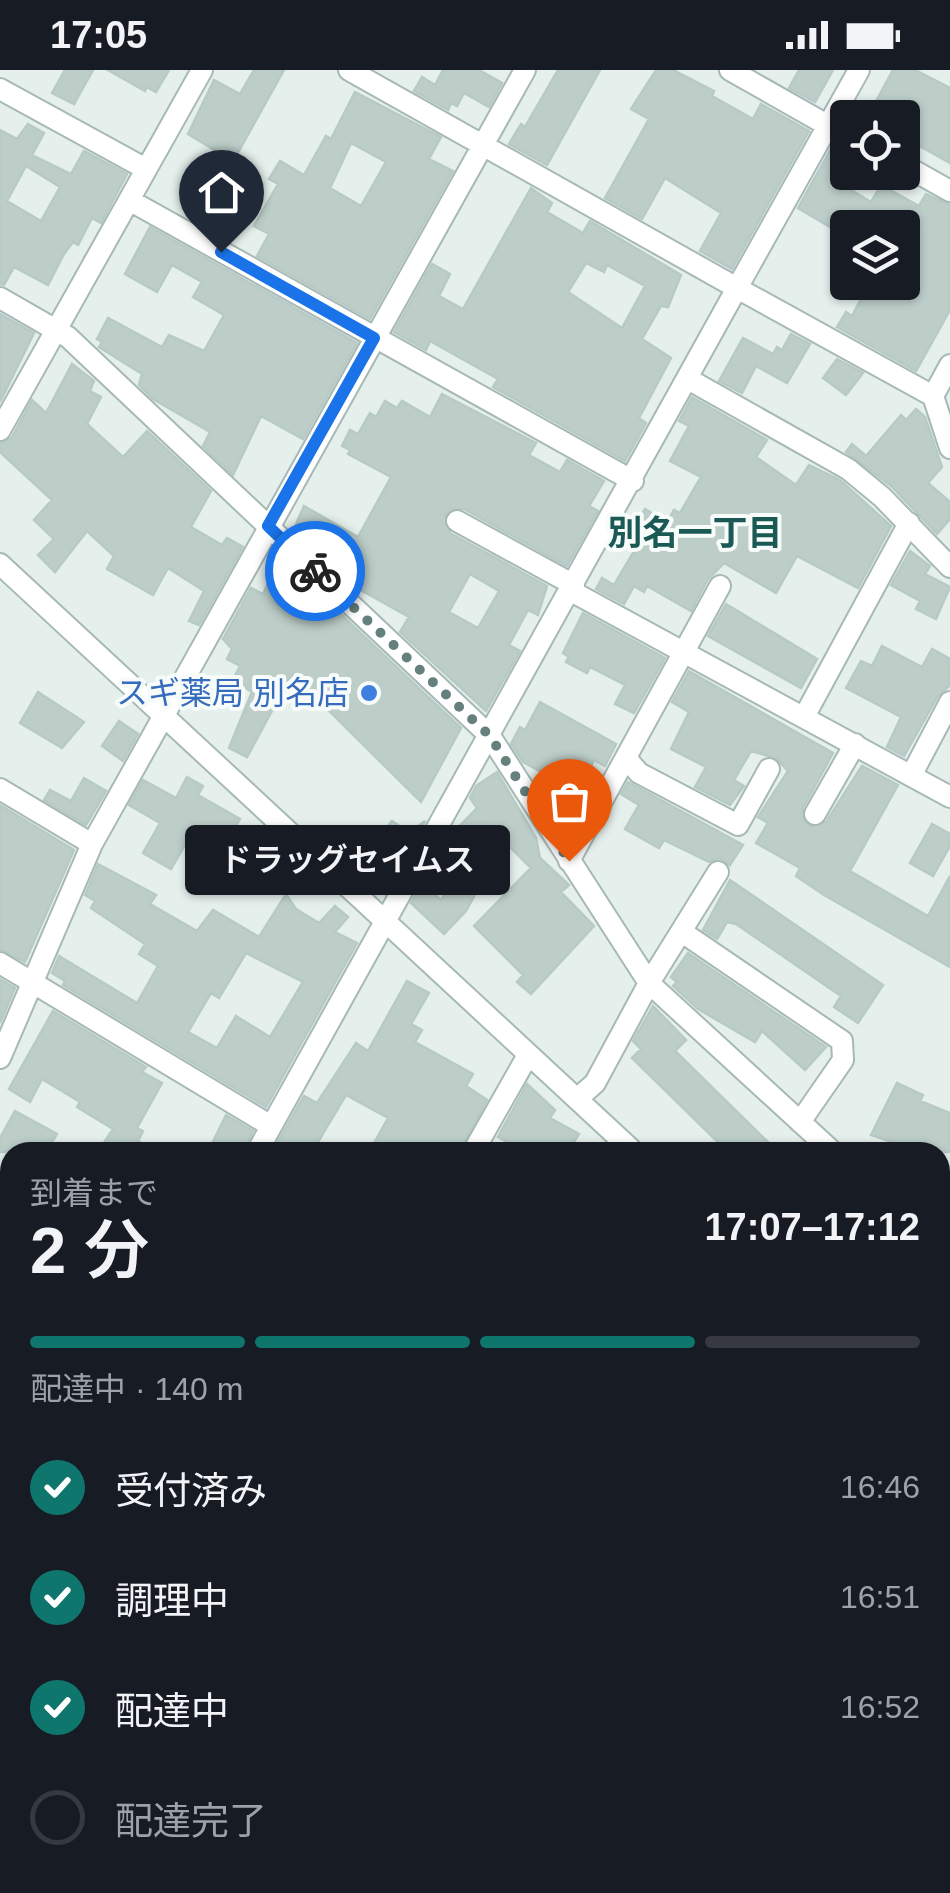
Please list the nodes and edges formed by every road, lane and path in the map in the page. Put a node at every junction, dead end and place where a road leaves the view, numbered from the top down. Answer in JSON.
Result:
{"nodes":[{"id":1,"x":202,"y":70,"type":"edge"},
{"id":2,"x":349,"y":70,"type":"edge"},
{"id":3,"x":525,"y":70,"type":"edge"},
{"id":4,"x":730,"y":70,"type":"edge"},
{"id":5,"x":859,"y":70,"type":"edge"},
{"id":6,"x":0,"y":90,"type":"edge"},
{"id":7,"x":846,"y":100,"type":"edge"},
{"id":8,"x":830,"y":124,"type":"edge"},
{"id":9,"x":830,"y":135,"type":"edge"},
{"id":10,"x":483,"y":144,"type":"junction"},
{"id":11,"x":146,"y":170,"type":"junction"},
{"id":12,"x":920,"y":174,"type":"edge"},
{"id":13,"x":950,"y":191,"type":"edge"},
{"id":14,"x":129,"y":200,"type":"junction"},
{"id":15,"x":738,"y":288,"type":"junction"},
{"id":16,"x":0,"y":298,"type":"edge"},
{"id":17,"x":57,"y":330,"type":"junction"},
{"id":18,"x":374,"y":338,"type":"junction"},
{"id":19,"x":950,"y":366,"type":"edge"},
{"id":20,"x":688,"y":379,"type":"junction"},
{"id":21,"x":933,"y":396,"type":"junction"},
{"id":22,"x":0,"y":430,"type":"edge"},
{"id":23,"x":950,"y":448,"type":"edge"},
{"id":24,"x":633,"y":481,"type":"junction"},
{"id":25,"x":456,"y":521,"type":"dead end"},
{"id":26,"x":908,"y":523,"type":"junction"},
{"id":27,"x":268,"y":526,"type":"junction"},
{"id":28,"x":0,"y":564,"type":"edge"},
{"id":29,"x":950,"y":567,"type":"edge"},
{"id":30,"x":720,"y":586,"type":"dead end"},
{"id":31,"x":573,"y":588,"type":"junction"},
{"id":32,"x":685,"y":652,"type":"junction"},
{"id":33,"x":950,"y":702,"type":"edge"},
{"id":34,"x":804,"y":717,"type":"junction"},
{"id":35,"x":164,"y":718,"type":"junction"},
{"id":36,"x":490,"y":736,"type":"junction"},
{"id":37,"x":855,"y":744,"type":"junction"},
{"id":38,"x":626,"y":758,"type":"junction"},
{"id":39,"x":770,"y":769,"type":"dead end"},
{"id":40,"x":912,"y":774,"type":"junction"},
{"id":41,"x":0,"y":789,"type":"edge"},
{"id":42,"x":950,"y":797,"type":"edge"},
{"id":43,"x":815,"y":814,"type":"dead end"},
{"id":44,"x":92,"y":844,"type":"junction"},
{"id":45,"x":569,"y":861,"type":"junction"},
{"id":46,"x":718,"y":872,"type":"dead end"},
{"id":47,"x":386,"y":924,"type":"junction"},
{"id":48,"x":682,"y":932,"type":"junction"},
{"id":49,"x":0,"y":964,"type":"edge"},
{"id":50,"x":31,"y":982,"type":"junction"},
{"id":51,"x":649,"y":983,"type":"junction"},
{"id":52,"x":528,"y":1055,"type":"junction"},
{"id":53,"x":0,"y":1058,"type":"edge"},
{"id":54,"x":577,"y":1099,"type":"junction"},
{"id":55,"x":800,"y":1122,"type":"junction"},
{"id":56,"x":271,"y":1126,"type":"junction"},
{"id":57,"x":262,"y":1142,"type":"edge"},
{"id":58,"x":479,"y":1142,"type":"edge"},
{"id":59,"x":623,"y":1142,"type":"edge"},
{"id":60,"x":822,"y":1142,"type":"edge"}],
"edges":[{"from":1,"to":11,"type":"street"},
{"from":2,"to":10,"type":"street"},
{"from":3,"to":10,"type":"street"},
{"from":4,"to":8,"type":"street"},
{"from":5,"to":7,"type":"street"},
{"from":6,"to":11,"type":"street"},
{"from":9,"to":15,"type":"street"},
{"from":10,"to":15,"type":"street"},
{"from":10,"to":18,"type":"street"},
{"from":11,"to":14,"type":"street"},
{"from":12,"to":13,"type":"street"},
{"from":14,"to":17,"type":"street"},
{"from":14,"to":18,"type":"street"},
{"from":15,"to":20,"type":"street"},
{"from":15,"to":21,"type":"street"},
{"from":16,"to":17,"type":"street"},
{"from":17,"to":22,"type":"street"},
{"from":17,"to":27,"type":"street"},
{"from":18,"to":24,"type":"street"},
{"from":18,"to":27,"type":"street"},
{"from":19,"to":21,"type":"street"},
{"from":20,"to":24,"type":"street"},
{"from":20,"to":26,"type":"street"},
{"from":21,"to":23,"type":"street"},
{"from":24,"to":31,"type":"street"},
{"from":25,"to":31,"type":"street"},
{"from":26,"to":29,"type":"street"},
{"from":26,"to":34,"type":"street"},
{"from":27,"to":35,"type":"street"},
{"from":27,"to":36,"type":"street"},
{"from":28,"to":35,"type":"street"},
{"from":30,"to":32,"type":"street"},
{"from":31,"to":32,"type":"street"},
{"from":31,"to":36,"type":"street"},
{"from":32,"to":34,"type":"street"},
{"from":32,"to":38,"type":"street"},
{"from":33,"to":40,"type":"street"},
{"from":34,"to":37,"type":"street"},
{"from":35,"to":44,"type":"street"},
{"from":35,"to":47,"type":"street"},
{"from":36,"to":45,"type":"street"},
{"from":36,"to":47,"type":"street"},
{"from":37,"to":40,"type":"street"},
{"from":37,"to":43,"type":"street"},
{"from":38,"to":39,"type":"street"},
{"from":38,"to":45,"type":"street"},
{"from":40,"to":42,"type":"street"},
{"from":41,"to":44,"type":"street"},
{"from":44,"to":50,"type":"street"},
{"from":45,"to":51,"type":"street"},
{"from":46,"to":48,"type":"street"},
{"from":47,"to":52,"type":"street"},
{"from":47,"to":56,"type":"street"},
{"from":48,"to":51,"type":"street"},
{"from":48,"to":55,"type":"street"},
{"from":49,"to":50,"type":"street"},
{"from":50,"to":53,"type":"street"},
{"from":50,"to":56,"type":"street"},
{"from":51,"to":54,"type":"street"},
{"from":51,"to":55,"type":"street"},
{"from":52,"to":54,"type":"street"},
{"from":52,"to":58,"type":"street"},
{"from":54,"to":59,"type":"street"},
{"from":55,"to":60,"type":"street"},
{"from":56,"to":57,"type":"street"}]}
